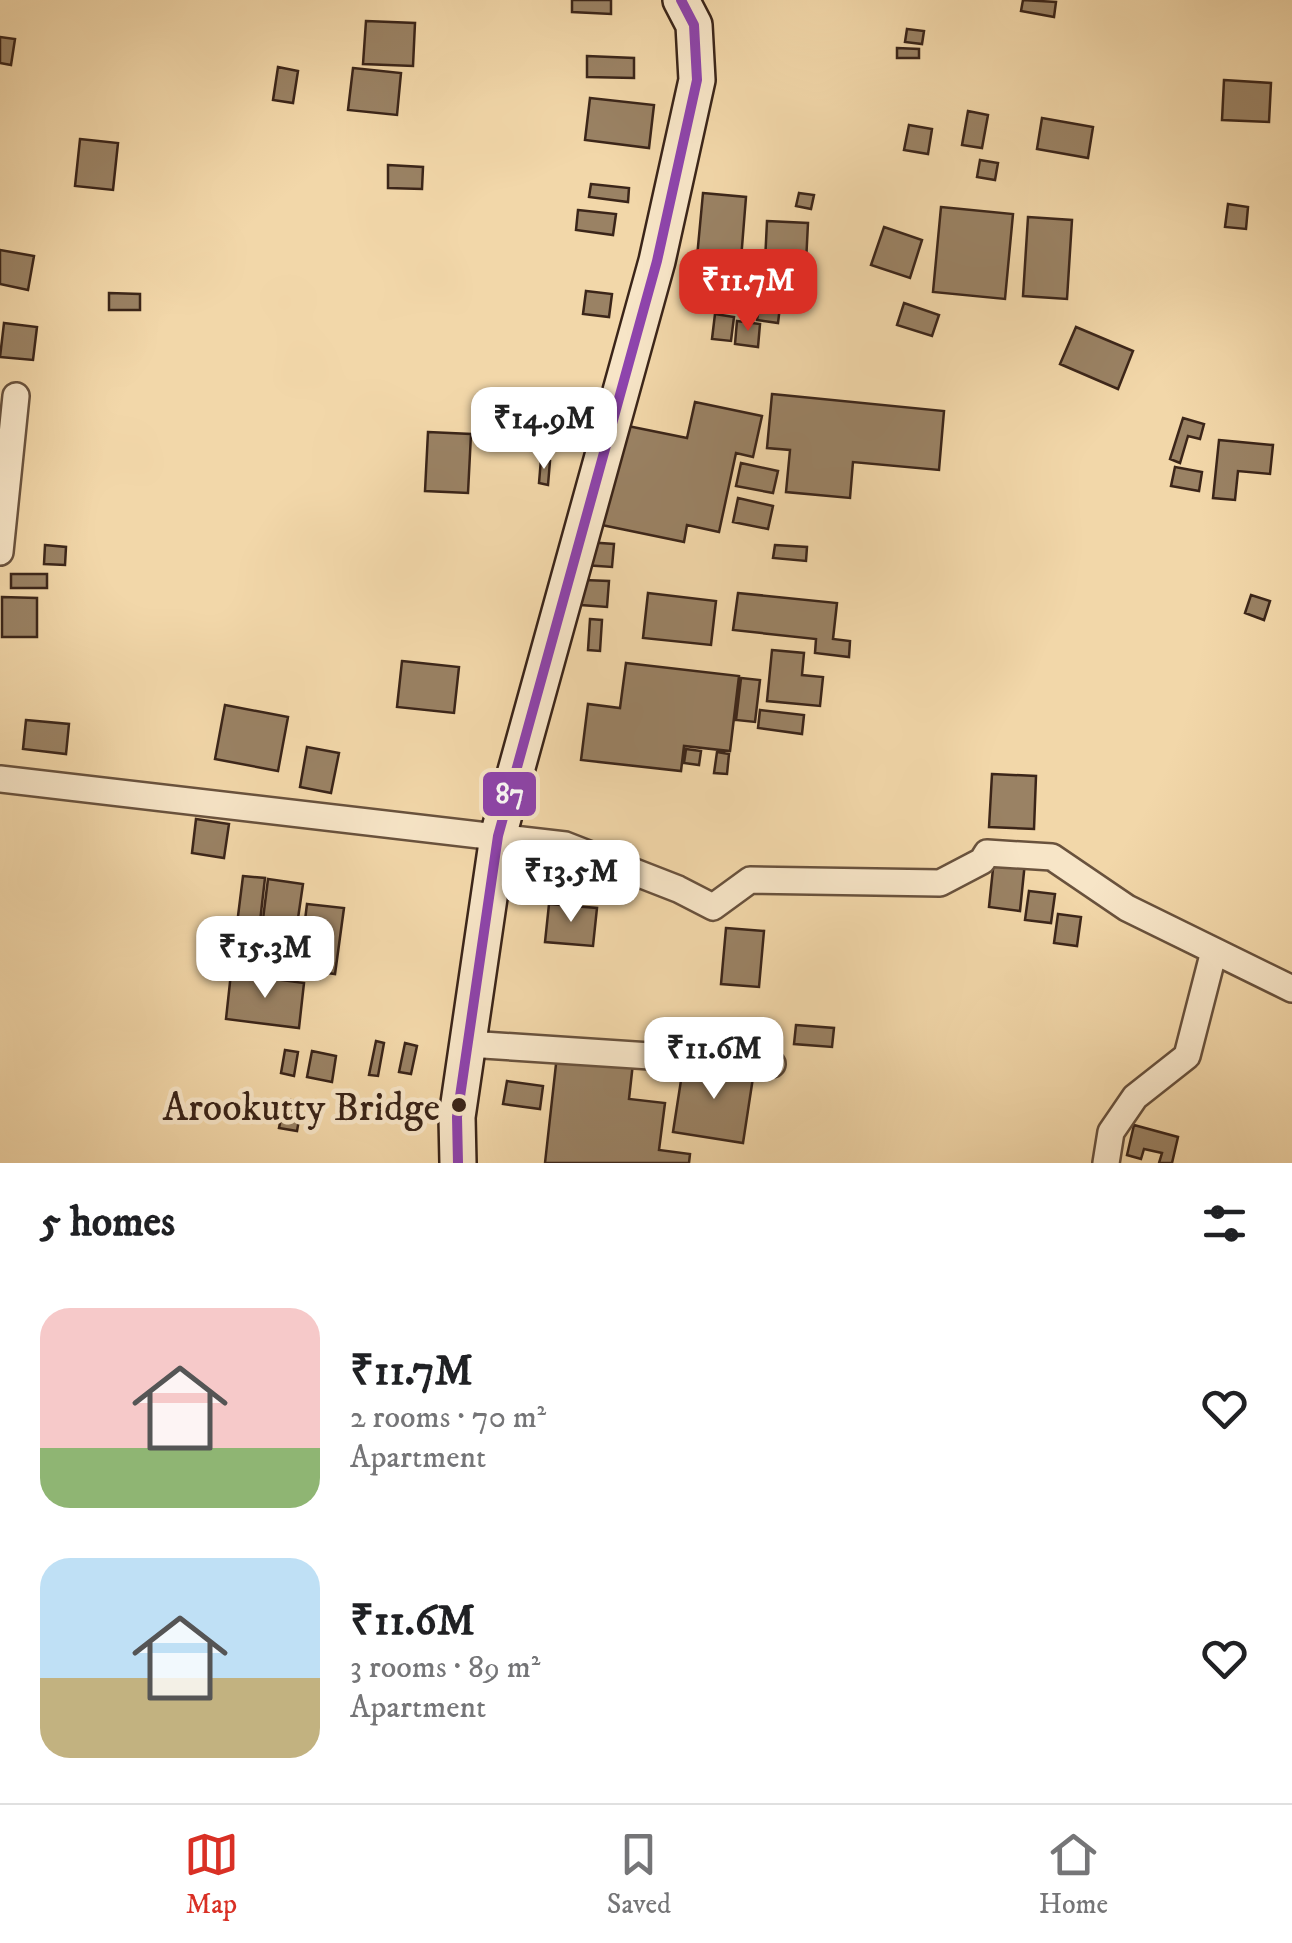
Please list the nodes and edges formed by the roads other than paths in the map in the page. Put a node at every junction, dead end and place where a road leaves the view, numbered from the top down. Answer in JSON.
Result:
{"nodes":[{"id":1,"x":681,"y":0,"type":"edge"},
{"id":2,"x":16,"y":396,"type":"dead end"},
{"id":3,"x":0,"y":552,"type":"edge"},
{"id":4,"x":0,"y":779,"type":"edge"},
{"id":5,"x":498,"y":836,"type":"junction"},
{"id":6,"x":1214,"y":951,"type":"junction"},
{"id":7,"x":1292,"y":990,"type":"edge"},
{"id":8,"x":468,"y":1044,"type":"junction"},
{"id":9,"x":772,"y":1064,"type":"dead end"},
{"id":10,"x":458,"y":1163,"type":"edge"},
{"id":11,"x":1106,"y":1163,"type":"edge"}],
"edges":[{"from":1,"to":5,"type":"main road"},
{"from":2,"to":3,"type":"street"},
{"from":4,"to":5,"type":"street"},
{"from":5,"to":6,"type":"street"},
{"from":5,"to":8,"type":"main road"},
{"from":6,"to":7,"type":"street"},
{"from":6,"to":11,"type":"street"},
{"from":8,"to":9,"type":"street"},
{"from":8,"to":10,"type":"main road"}]}
